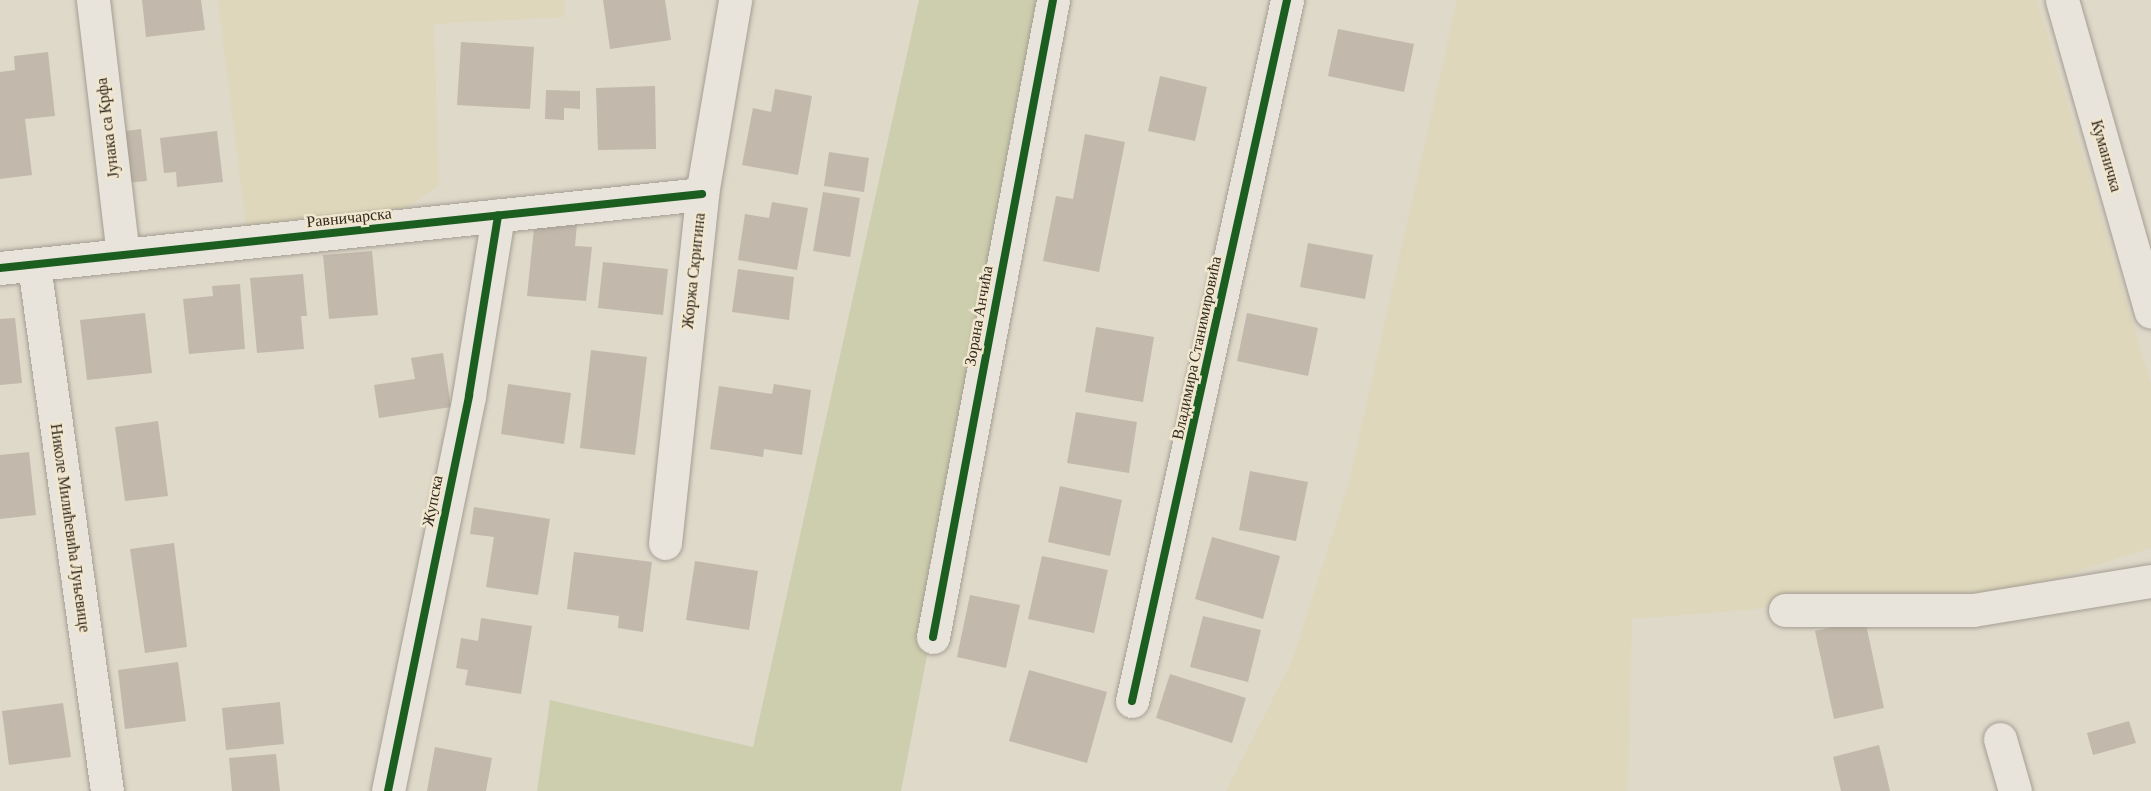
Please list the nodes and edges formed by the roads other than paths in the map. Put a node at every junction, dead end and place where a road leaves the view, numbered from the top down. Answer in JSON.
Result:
{"nodes":[{"id":1,"x":93,"y":0,"type":"edge"},
{"id":2,"x":735,"y":0,"type":"edge"},
{"id":3,"x":1053,"y":0,"type":"edge"},
{"id":4,"x":1287,"y":0,"type":"edge"},
{"id":5,"x":2061,"y":0,"type":"edge"},
{"id":6,"x":702,"y":194,"type":"junction"},
{"id":7,"x":498,"y":215,"type":"junction"},
{"id":8,"x":123,"y":255,"type":"junction"},
{"id":9,"x":34,"y":265,"type":"junction"},
{"id":10,"x":0,"y":268,"type":"edge"},
{"id":11,"x":2151,"y":312,"type":"edge"},
{"id":12,"x":665,"y":543,"type":"dead end"},
{"id":13,"x":2151,"y":581,"type":"edge"},
{"id":14,"x":1785,"y":610,"type":"dead end"},
{"id":15,"x":933,"y":637,"type":"dead end"},
{"id":16,"x":1132,"y":701,"type":"dead end"},
{"id":17,"x":2000,"y":739,"type":"dead end"},
{"id":18,"x":107,"y":791,"type":"edge"},
{"id":19,"x":388,"y":791,"type":"edge"},
{"id":20,"x":2015,"y":791,"type":"edge"}],
"edges":[{"from":1,"to":8,"type":"street","name":"Јунака са Крфа"},
{"from":2,"to":6,"type":"street","name":"Жоржа Скригина"},
{"from":3,"to":15,"type":"street","name":"Зорана Анчића"},
{"from":4,"to":16,"type":"street","name":"Владимира Станимировића"},
{"from":5,"to":11,"type":"street","name":"Куманичка"},
{"from":6,"to":7,"type":"street","name":"Равничарска"},
{"from":6,"to":12,"type":"street","name":"Жоржа Скригина"},
{"from":7,"to":8,"type":"street","name":"Равничарска"},
{"from":7,"to":19,"type":"street","name":"Жупска"},
{"from":8,"to":9,"type":"street","name":"Равничарска"},
{"from":9,"to":10,"type":"street","name":"Равничарска"},
{"from":9,"to":18,"type":"street","name":"Николе Милићевића Луњевице"},
{"from":13,"to":14,"type":"street"},
{"from":17,"to":20,"type":"street"}]}
